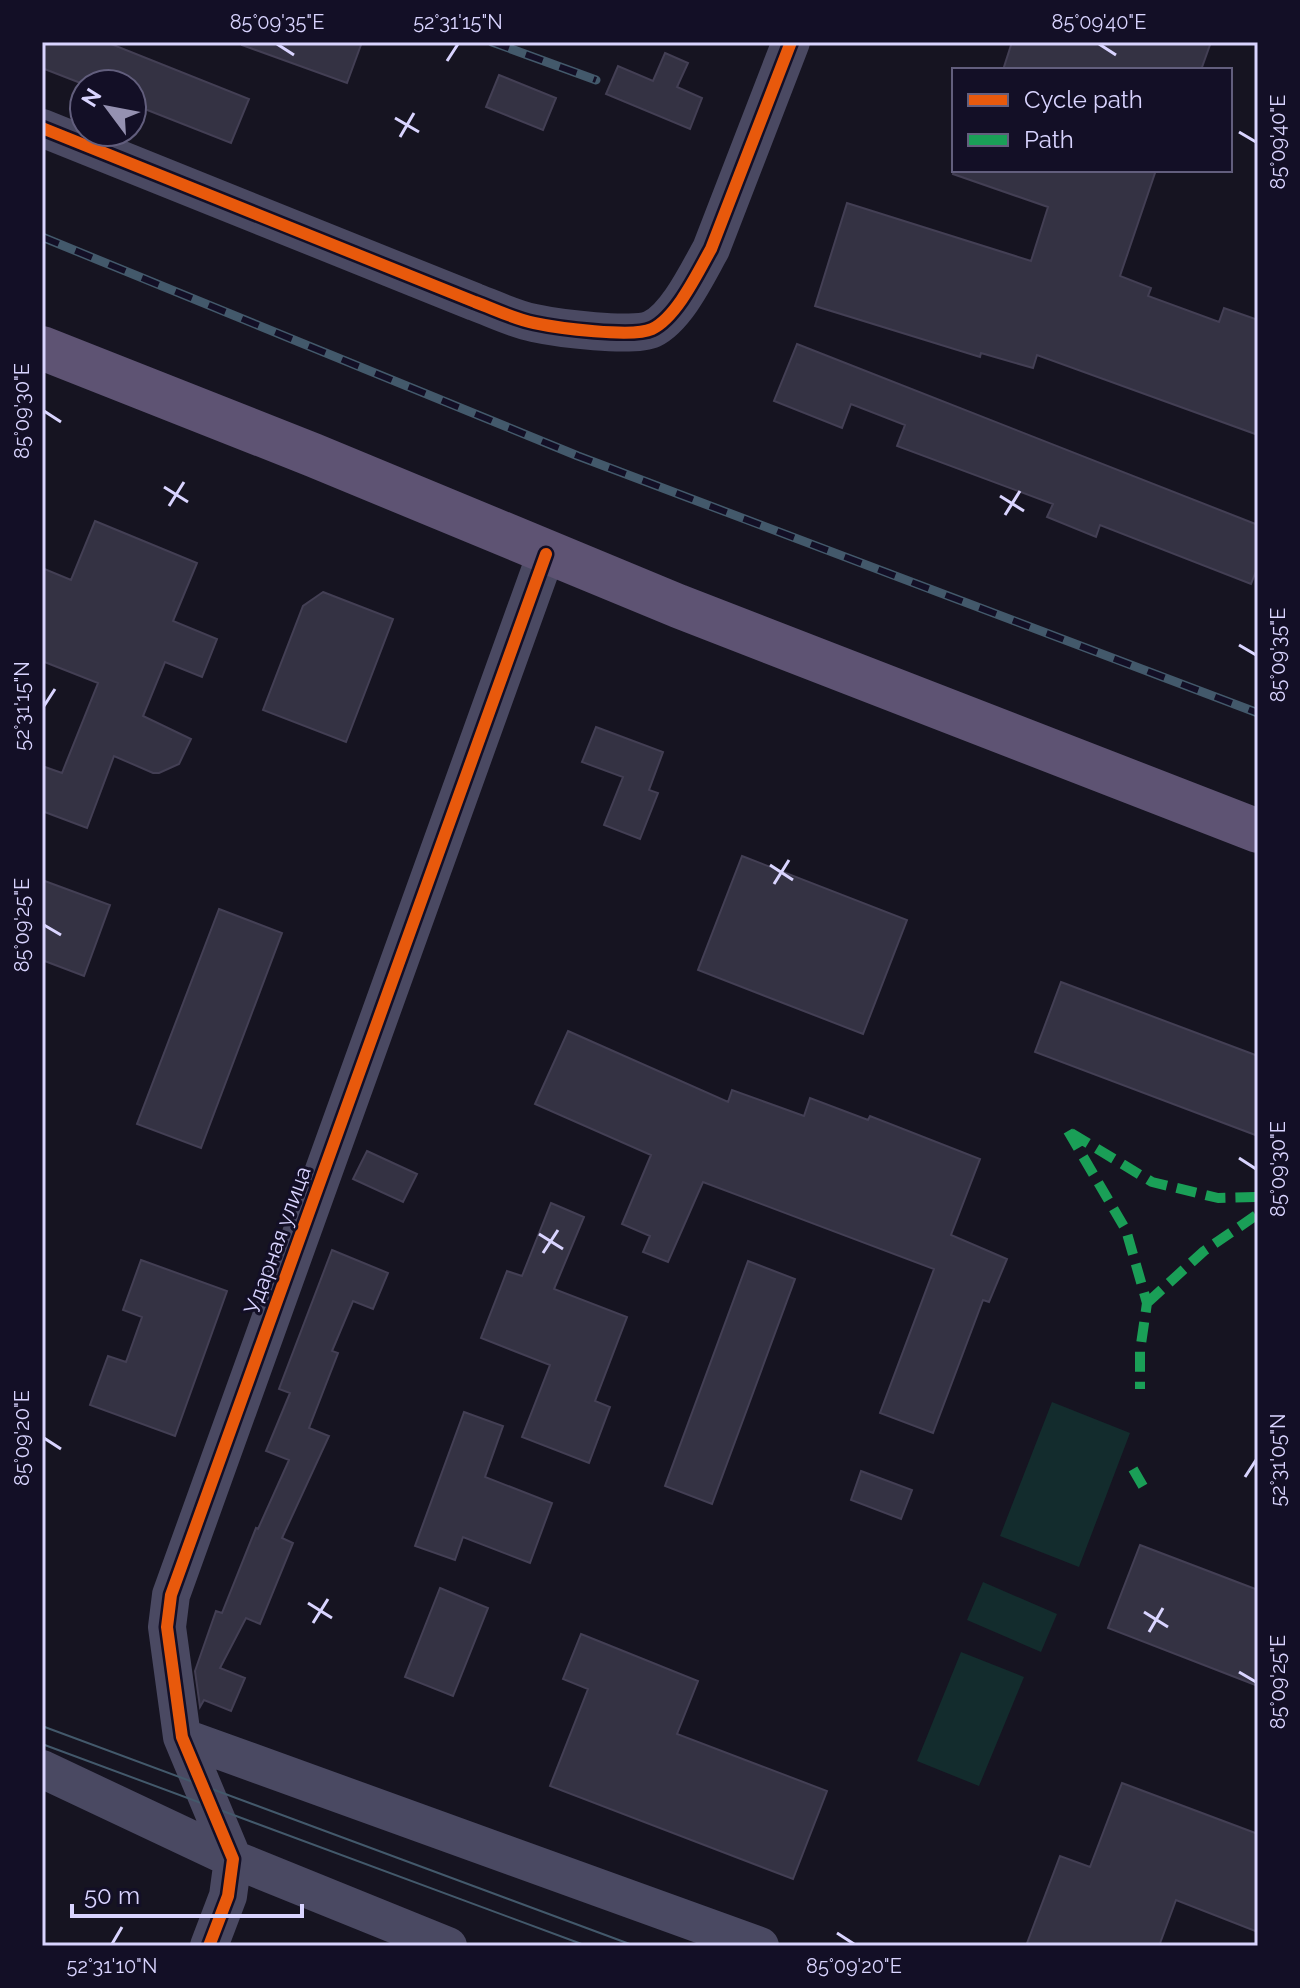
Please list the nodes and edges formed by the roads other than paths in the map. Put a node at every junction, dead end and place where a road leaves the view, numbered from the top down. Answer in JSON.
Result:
{"nodes":[{"id":1,"x":791,"y":42,"type":"edge"},
{"id":2,"x":42,"y":128,"type":"edge"},
{"id":3,"x":42,"y":348,"type":"edge"},
{"id":4,"x":546,"y":554,"type":"junction"},
{"id":5,"x":1258,"y":831,"type":"edge"},
{"id":6,"x":182,"y":1737,"type":"junction"},
{"id":7,"x":42,"y":1769,"type":"edge"},
{"id":8,"x":233,"y":1859,"type":"junction"},
{"id":9,"x":209,"y":1946,"type":"edge"},
{"id":10,"x":448,"y":1946,"type":"edge"},
{"id":11,"x":760,"y":1946,"type":"edge"}],
"edges":[{"from":1,"to":2,"type":"street"},
{"from":3,"to":4,"type":"main road"},
{"from":4,"to":5,"type":"main road"},
{"from":4,"to":6,"type":"street","name":"Ударная улица"},
{"from":6,"to":8,"type":"street","name":"Ударная улица"},
{"from":6,"to":11,"type":"street"},
{"from":7,"to":8,"type":"street"},
{"from":8,"to":9,"type":"street"},
{"from":8,"to":10,"type":"street"}]}
